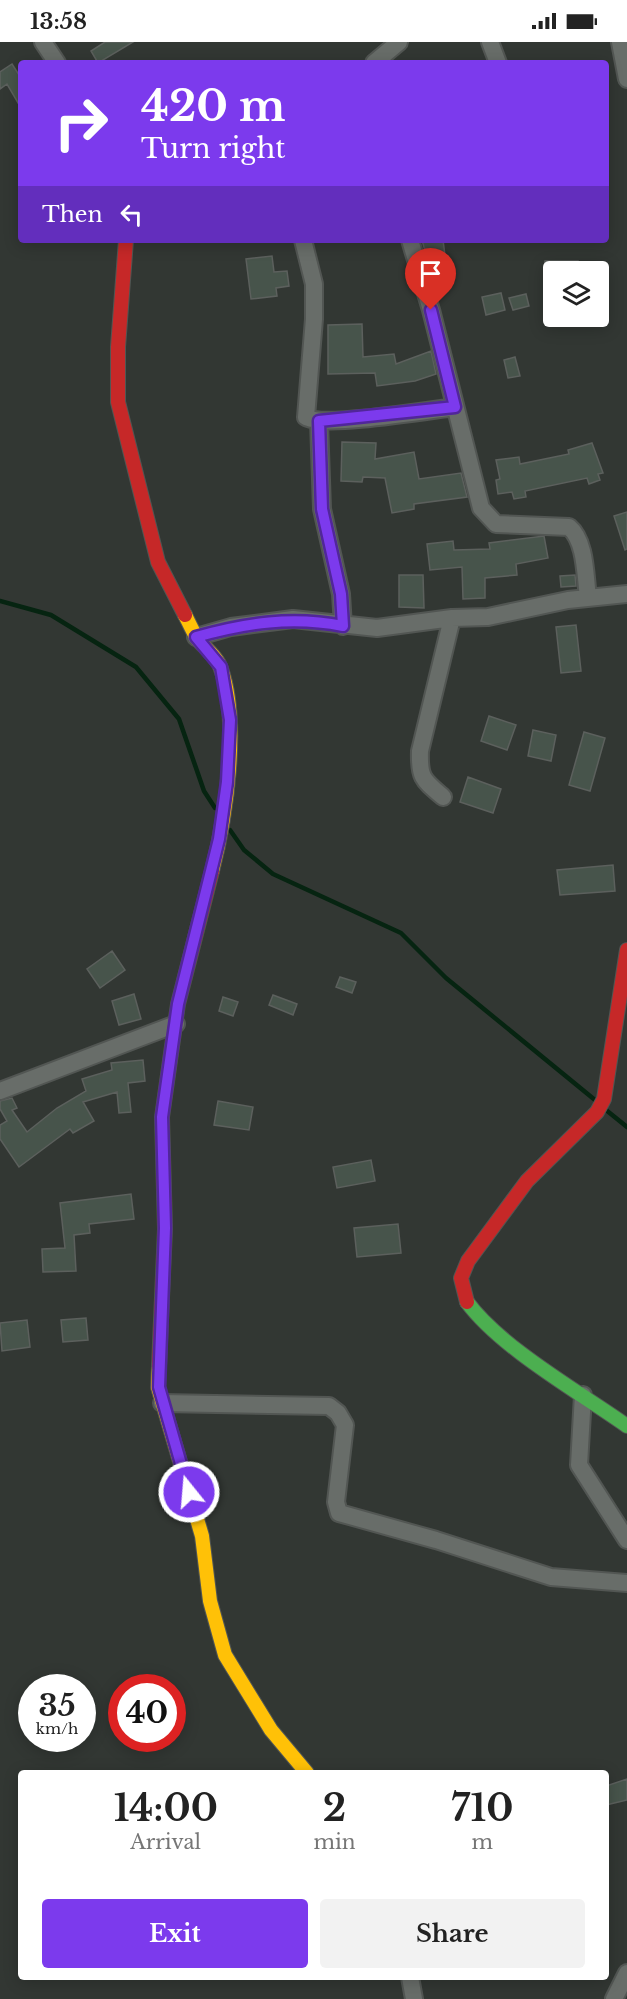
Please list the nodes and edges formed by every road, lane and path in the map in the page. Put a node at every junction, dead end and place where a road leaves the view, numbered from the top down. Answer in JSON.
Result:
{"nodes":[{"id":1,"x":43,"y":42,"type":"edge"},
{"id":2,"x":399,"y":42,"type":"edge"},
{"id":3,"x":489,"y":42,"type":"edge"},
{"id":4,"x":620,"y":42,"type":"edge"},
{"id":5,"x":55,"y":60,"type":"edge"},
{"id":6,"x":378,"y":60,"type":"edge"},
{"id":7,"x":497,"y":60,"type":"edge"},
{"id":8,"x":627,"y":79,"type":"edge"},
{"id":9,"x":126,"y":243,"type":"edge"},
{"id":10,"x":304,"y":243,"type":"edge"},
{"id":11,"x":411,"y":243,"type":"edge"},
{"id":12,"x":455,"y":407,"type":"junction"},
{"id":13,"x":319,"y":421,"type":"junction"},
{"id":14,"x":627,"y":594,"type":"edge"},
{"id":15,"x":588,"y":597,"type":"junction"},
{"id":16,"x":452,"y":618,"type":"junction"},
{"id":17,"x":343,"y":626,"type":"junction"},
{"id":18,"x":196,"y":637,"type":"junction"},
{"id":19,"x":443,"y":797,"type":"dead end"},
{"id":20,"x":627,"y":950,"type":"edge"},
{"id":21,"x":176,"y":1024,"type":"junction"},
{"id":22,"x":0,"y":1091,"type":"edge"},
{"id":23,"x":583,"y":1395,"type":"junction"},
{"id":24,"x":162,"y":1403,"type":"junction"},
{"id":25,"x":627,"y":1426,"type":"edge"},
{"id":26,"x":627,"y":1540,"type":"edge"},
{"id":27,"x":627,"y":1583,"type":"edge"},
{"id":28,"x":304,"y":1770,"type":"edge"},
{"id":29,"x":627,"y":1973,"type":"edge"},
{"id":30,"x":411,"y":1980,"type":"edge"},
{"id":31,"x":414,"y":1999,"type":"edge"},
{"id":32,"x":614,"y":1999,"type":"edge"}],
"edges":[{"from":1,"to":5,"type":"street"},
{"from":2,"to":6,"type":"street"},
{"from":3,"to":7,"type":"street"},
{"from":4,"to":8,"type":"street"},
{"from":9,"to":18,"type":"street"},
{"from":10,"to":13,"type":"street"},
{"from":11,"to":12,"type":"street"},
{"from":12,"to":13,"type":"street"},
{"from":12,"to":15,"type":"street"},
{"from":13,"to":17,"type":"street"},
{"from":14,"to":15,"type":"street"},
{"from":15,"to":16,"type":"street"},
{"from":16,"to":17,"type":"street"},
{"from":16,"to":19,"type":"street"},
{"from":17,"to":18,"type":"street"},
{"from":18,"to":21,"type":"street"},
{"from":20,"to":23,"type":"street"},
{"from":21,"to":22,"type":"street"},
{"from":21,"to":24,"type":"street"},
{"from":23,"to":25,"type":"street"},
{"from":23,"to":26,"type":"street"},
{"from":24,"to":27,"type":"street"},
{"from":24,"to":28,"type":"street"},
{"from":29,"to":32,"type":"street"},
{"from":30,"to":31,"type":"street"}]}
